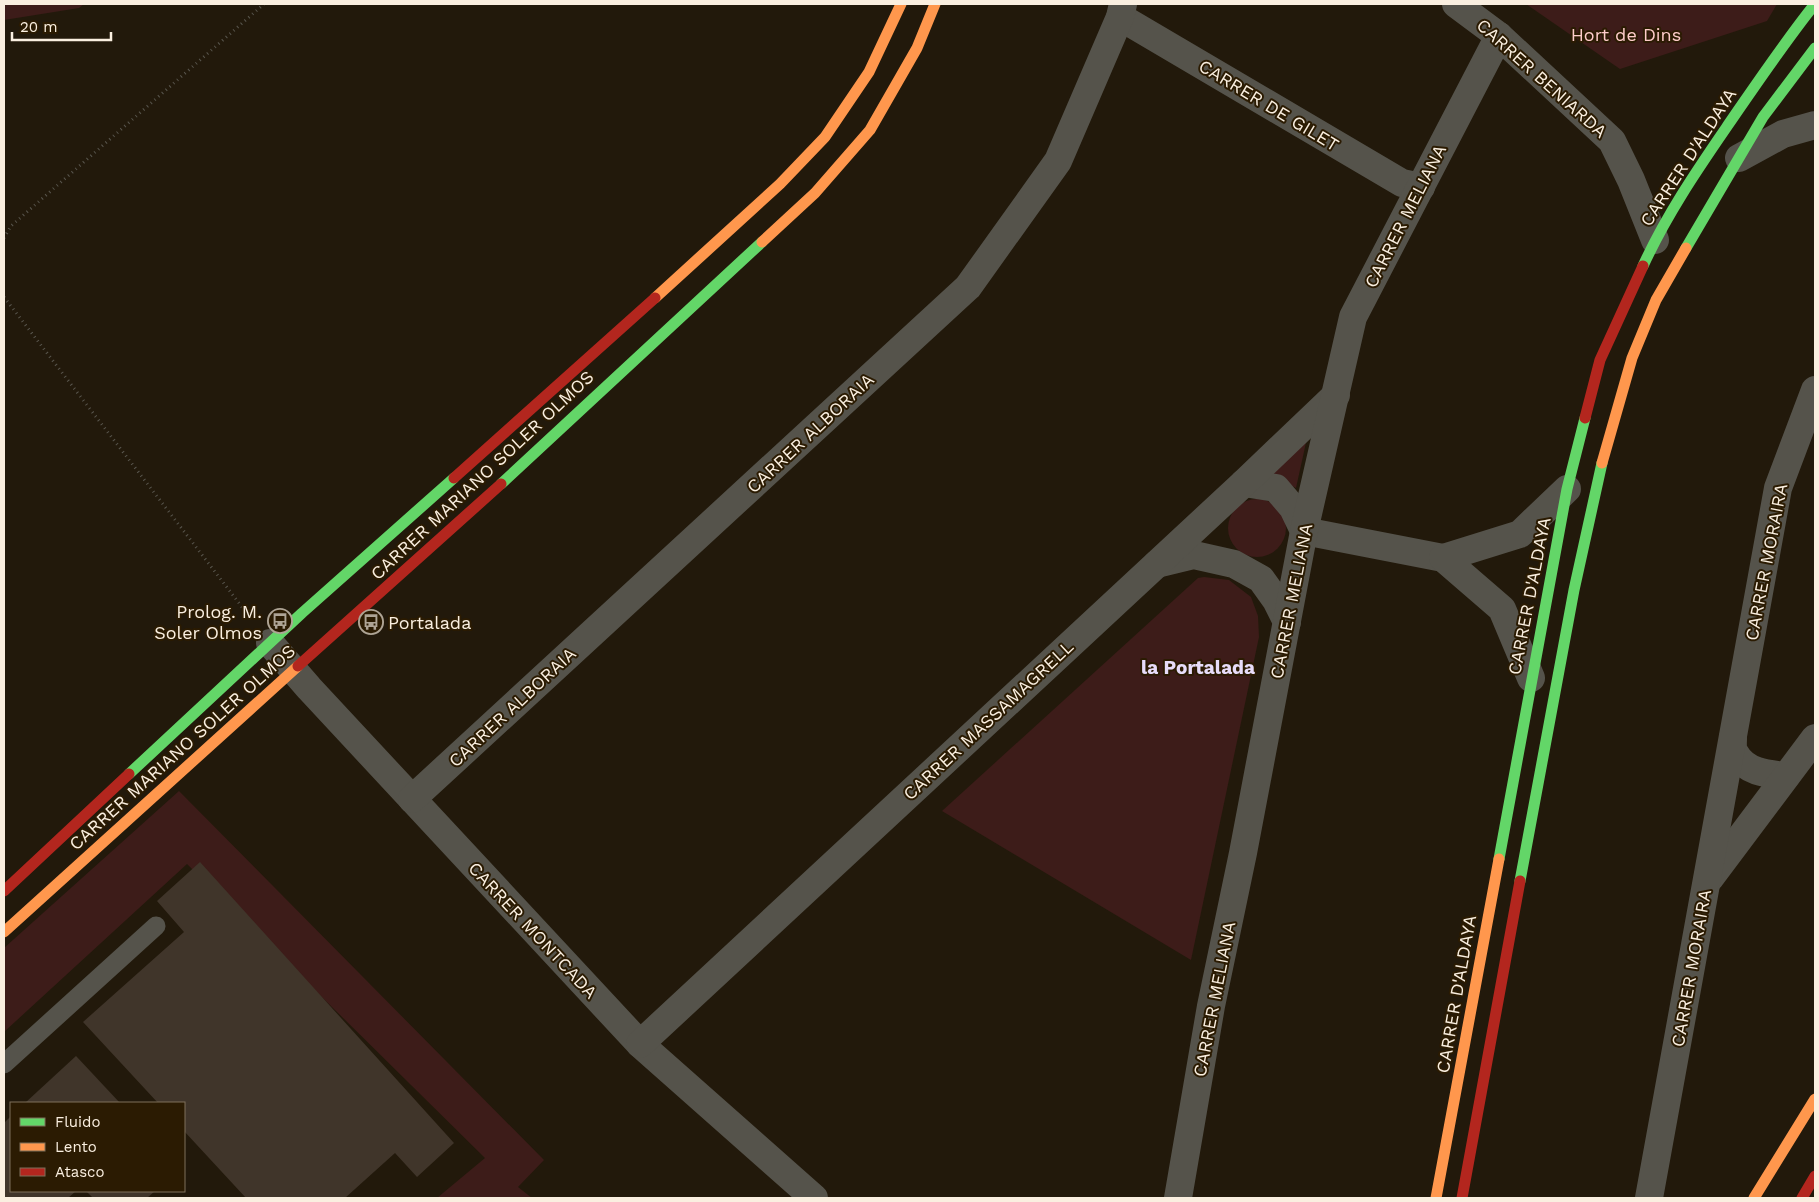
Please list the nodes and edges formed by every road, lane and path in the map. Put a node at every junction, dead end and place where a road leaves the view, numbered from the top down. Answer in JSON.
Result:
{"nodes":[{"id":1,"x":264,"y":4,"type":"edge"},
{"id":2,"x":901,"y":4,"type":"edge"},
{"id":3,"x":935,"y":4,"type":"edge"},
{"id":4,"x":1456,"y":4,"type":"edge"},
{"id":5,"x":1815,"y":4,"type":"edge"},
{"id":6,"x":1122,"y":10,"type":"edge"},
{"id":7,"x":1498,"y":36,"type":"junction"},
{"id":8,"x":1815,"y":48,"type":"edge"},
{"id":9,"x":1815,"y":126,"type":"edge"},
{"id":10,"x":1739,"y":158,"type":"junction"},
{"id":11,"x":1420,"y":187,"type":"junction"},
{"id":12,"x":4,"y":238,"type":"edge"},
{"id":13,"x":1655,"y":240,"type":"junction"},
{"id":14,"x":4,"y":297,"type":"edge"},
{"id":15,"x":1815,"y":390,"type":"edge"},
{"id":16,"x":1336,"y":395,"type":"junction"},
{"id":17,"x":1244,"y":483,"type":"junction"},
{"id":18,"x":1567,"y":490,"type":"junction"},
{"id":19,"x":1304,"y":531,"type":"junction"},
{"id":20,"x":1443,"y":558,"type":"junction"},
{"id":21,"x":1155,"y":564,"type":"junction"},
{"id":22,"x":1287,"y":622,"type":"junction"},
{"id":23,"x":270,"y":644,"type":"junction"},
{"id":24,"x":293,"y":670,"type":"junction"},
{"id":25,"x":1531,"y":678,"type":"junction"},
{"id":26,"x":1733,"y":738,"type":"junction"},
{"id":27,"x":1815,"y":738,"type":"edge"},
{"id":28,"x":1786,"y":776,"type":"junction"},
{"id":29,"x":412,"y":799,"type":"junction"},
{"id":30,"x":1707,"y":883,"type":"junction"},
{"id":31,"x":4,"y":891,"type":"edge"},
{"id":32,"x":156,"y":926,"type":"dead end"},
{"id":33,"x":4,"y":932,"type":"edge"},
{"id":34,"x":640,"y":1044,"type":"junction"},
{"id":35,"x":4,"y":1064,"type":"edge"},
{"id":36,"x":1815,"y":1099,"type":"edge"},
{"id":37,"x":1815,"y":1176,"type":"edge"},
{"id":38,"x":814,"y":1198,"type":"edge"},
{"id":39,"x":1178,"y":1198,"type":"edge"},
{"id":40,"x":1436,"y":1198,"type":"edge"},
{"id":41,"x":1462,"y":1198,"type":"edge"},
{"id":42,"x":1649,"y":1198,"type":"edge"},
{"id":43,"x":1754,"y":1198,"type":"edge"},
{"id":44,"x":1802,"y":1198,"type":"edge"}],
"edges":[{"from":1,"to":12,"type":"path"},
{"from":2,"to":23,"type":"main road","name":"CARRER MARIANO SOLER OLMOS"},
{"from":3,"to":24,"type":"main road","name":"CARRER MARIANO SOLER OLMOS"},
{"from":4,"to":7,"type":"street","name":"CARRER BENIARDA"},
{"from":5,"to":13,"type":"main road","name":"CARRER D'ALDAYA"},
{"from":6,"to":11,"type":"street","name":"CARRER DE GILET"},
{"from":6,"to":29,"type":"street","name":"CARRER ALBORAIA"},
{"from":7,"to":11,"type":"street","name":"CARRER MELIANA"},
{"from":7,"to":13,"type":"street","name":"CARRER BENIARDA"},
{"from":8,"to":10,"type":"main road"},
{"from":9,"to":10,"type":"street"},
{"from":10,"to":41,"type":"main road"},
{"from":11,"to":16,"type":"street","name":"CARRER MELIANA"},
{"from":13,"to":18,"type":"main road","name":"CARRER D'ALDAYA"},
{"from":14,"to":23,"type":"path"},
{"from":15,"to":26,"type":"street","name":"CARRER MORAIRA"},
{"from":16,"to":17,"type":"street","name":"CARRER MASSAMAGRELL"},
{"from":16,"to":19,"type":"street","name":"CARRER MELIANA"},
{"from":17,"to":19,"type":"street"},
{"from":17,"to":21,"type":"street","name":"CARRER MASSAMAGRELL"},
{"from":18,"to":20,"type":"street"},
{"from":18,"to":25,"type":"main road","name":"CARRER D'ALDAYA"},
{"from":19,"to":20,"type":"street"},
{"from":19,"to":22,"type":"street","name":"CARRER MELIANA"},
{"from":20,"to":25,"type":"street"},
{"from":21,"to":22,"type":"street"},
{"from":21,"to":34,"type":"street","name":"CARRER MASSAMAGRELL"},
{"from":22,"to":39,"type":"street","name":"CARRER MELIANA"},
{"from":23,"to":24,"type":"street","name":"CARRER MONTCADA"},
{"from":23,"to":31,"type":"main road","name":"CARRER MARIANO SOLER OLMOS"},
{"from":24,"to":29,"type":"street","name":"CARRER MONTCADA"},
{"from":24,"to":33,"type":"main road","name":"CARRER MARIANO SOLER OLMOS"},
{"from":25,"to":40,"type":"main road","name":"CARRER D'ALDAYA"},
{"from":26,"to":28,"type":"street","name":"CARRER MORAIRA"},
{"from":26,"to":30,"type":"street","name":"CARRER MORAIRA"},
{"from":27,"to":28,"type":"street"},
{"from":28,"to":30,"type":"street"},
{"from":29,"to":34,"type":"street","name":"CARRER MONTCADA"},
{"from":30,"to":42,"type":"street","name":"CARRER MORAIRA"},
{"from":32,"to":35,"type":"lane"},
{"from":34,"to":38,"type":"street","name":"CARRER MONTCADA"},
{"from":36,"to":43,"type":"main road"},
{"from":37,"to":44,"type":"main road"}]}
